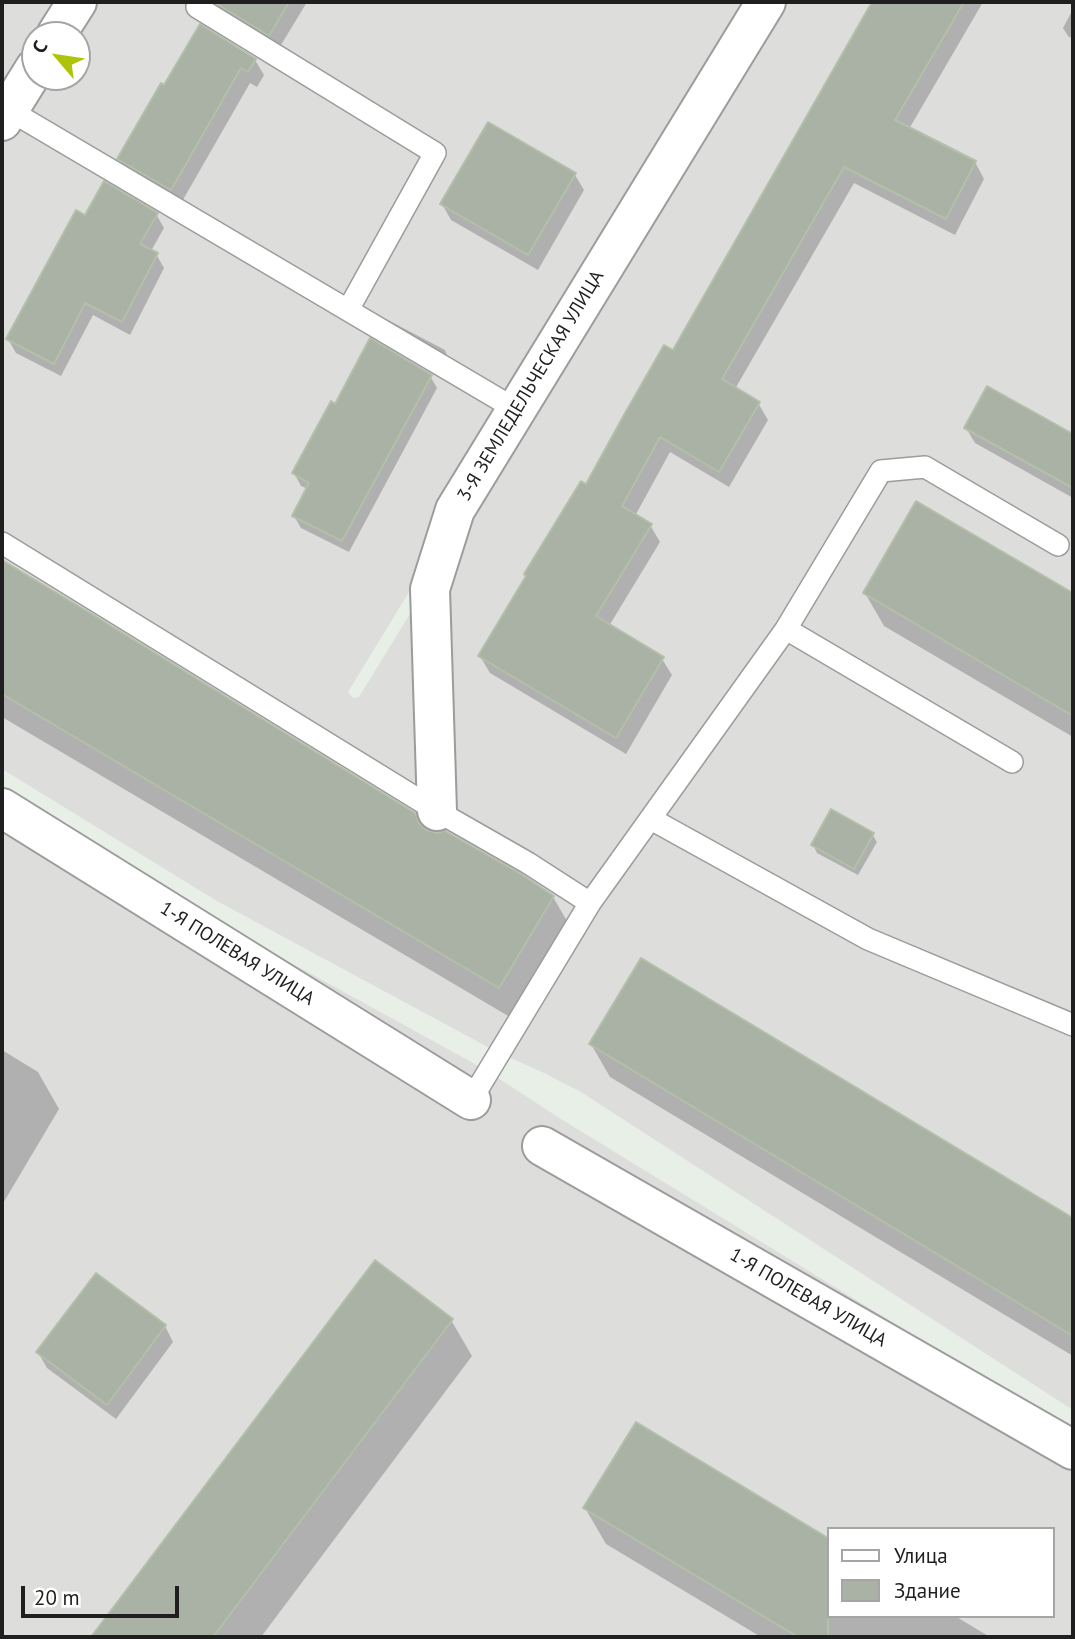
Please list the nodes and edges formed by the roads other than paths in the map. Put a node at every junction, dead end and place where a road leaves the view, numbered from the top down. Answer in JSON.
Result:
{"nodes":[{"id":1,"x":77,"y":2,"type":"edge"},
{"id":2,"x":766,"y":2,"type":"edge"},
{"id":3,"x":197,"y":7,"type":"dead end"},
{"id":4,"x":65,"y":21,"type":"edge"},
{"id":5,"x":21,"y":90,"type":"edge"},
{"id":6,"x":5,"y":115,"type":"edge"},
{"id":7,"x":348,"y":310,"type":"junction"},
{"id":8,"x":517,"y":410,"type":"junction"},
{"id":9,"x":2,"y":542,"type":"edge"},
{"id":10,"x":1058,"y":545,"type":"dead end"},
{"id":11,"x":786,"y":629,"type":"junction"},
{"id":12,"x":1012,"y":762,"type":"dead end"},
{"id":13,"x":2,"y":808,"type":"edge"},
{"id":14,"x":437,"y":811,"type":"junction"},
{"id":15,"x":651,"y":819,"type":"junction"},
{"id":16,"x":590,"y":903,"type":"junction"},
{"id":17,"x":1073,"y":1025,"type":"edge"},
{"id":18,"x":471,"y":1100,"type":"joint"},
{"id":19,"x":542,"y":1146,"type":"dead end"},
{"id":20,"x":1073,"y":1450,"type":"edge"}],
"edges":[{"from":1,"to":4,"type":"street"},
{"from":2,"to":8,"type":"street","name":"3-Я ЗЕМЛЕДЕЛЬЧЕСКАЯ УЛИЦА"},
{"from":3,"to":7,"type":"lane"},
{"from":5,"to":6,"type":"street"},
{"from":6,"to":7,"type":"lane"},
{"from":7,"to":8,"type":"lane"},
{"from":8,"to":14,"type":"street","name":"3-Я ЗЕМЛЕДЕЛЬЧЕСКАЯ УЛИЦА"},
{"from":9,"to":14,"type":"lane"},
{"from":10,"to":11,"type":"lane"},
{"from":11,"to":12,"type":"lane"},
{"from":11,"to":15,"type":"lane"},
{"from":13,"to":18,"type":"street","name":"1-Я ПОЛЕВАЯ УЛИЦА"},
{"from":14,"to":16,"type":"lane"},
{"from":15,"to":16,"type":"lane"},
{"from":15,"to":17,"type":"lane"},
{"from":16,"to":18,"type":"lane"},
{"from":19,"to":20,"type":"street","name":"1-Я ПОЛЕВАЯ УЛИЦА"}]}
